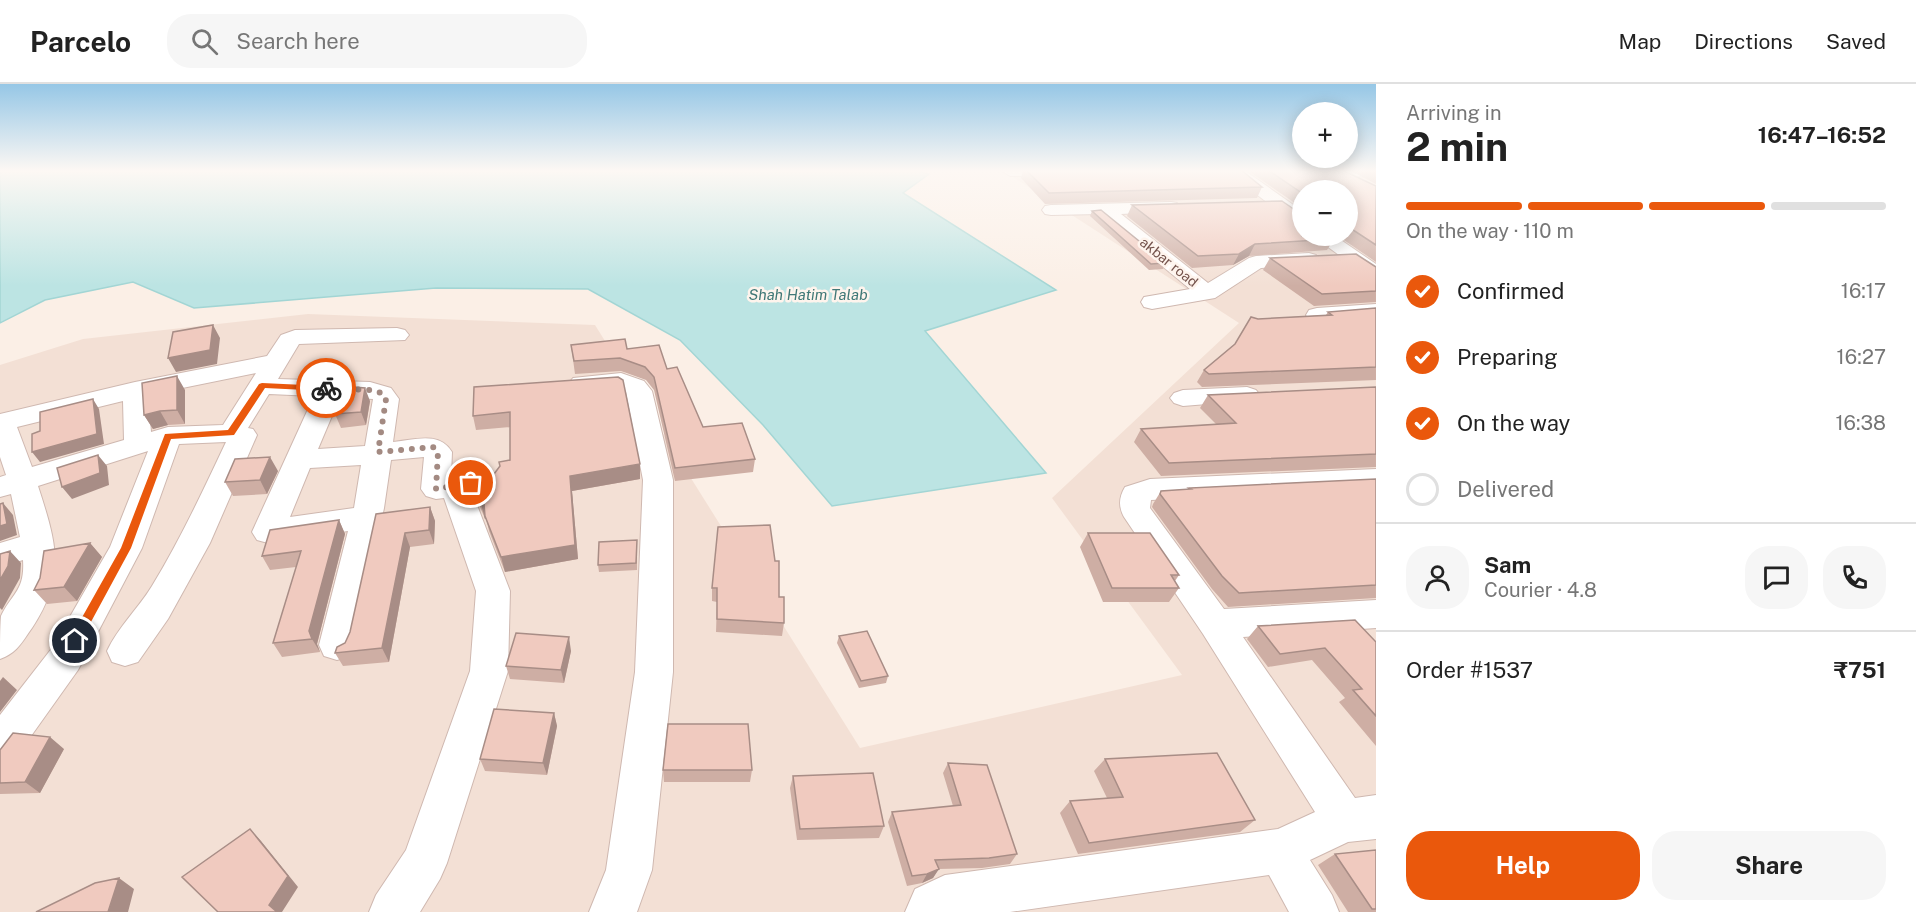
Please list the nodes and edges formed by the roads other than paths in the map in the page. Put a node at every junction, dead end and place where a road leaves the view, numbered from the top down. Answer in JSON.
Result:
{"nodes":[{"id":1,"x":1087,"y":209,"type":"edge"},
{"id":2,"x":1105,"y":209,"type":"edge"},
{"id":3,"x":1051,"y":210,"type":"dead end"},
{"id":4,"x":1336,"y":246,"type":"edge"},
{"id":5,"x":1351,"y":257,"type":"junction"},
{"id":6,"x":1376,"y":273,"type":"edge"},
{"id":7,"x":1207,"y":293,"type":"junction"},
{"id":8,"x":1152,"y":302,"type":"dead end"},
{"id":9,"x":1376,"y":311,"type":"edge"},
{"id":10,"x":1317,"y":315,"type":"edge"},
{"id":11,"x":397,"y":335,"type":"dead end"},
{"id":12,"x":269,"y":374,"type":"junction"},
{"id":13,"x":560,"y":384,"type":"edge"},
{"id":14,"x":330,"y":389,"type":"junction"},
{"id":15,"x":135,"y":390,"type":"junction"},
{"id":16,"x":1273,"y":394,"type":"edge"},
{"id":17,"x":1183,"y":398,"type":"dead end"},
{"id":18,"x":1,"y":423,"type":"edge"},
{"id":19,"x":231,"y":433,"type":"junction"},
{"id":20,"x":153,"y":440,"type":"junction"},
{"id":21,"x":378,"y":453,"type":"junction"},
{"id":22,"x":299,"y":459,"type":"junction"},
{"id":23,"x":1376,"y":479,"type":"edge"},
{"id":24,"x":11,"y":483,"type":"edge"},
{"id":25,"x":367,"y":517,"type":"junction"},
{"id":26,"x":36,"y":544,"type":"junction"},
{"id":27,"x":0,"y":555,"type":"edge"},
{"id":28,"x":1376,"y":614,"type":"edge"},
{"id":29,"x":1215,"y":624,"type":"junction"},
{"id":30,"x":0,"y":644,"type":"edge"},
{"id":31,"x":337,"y":645,"type":"edge"},
{"id":32,"x":125,"y":651,"type":"dead end"},
{"id":33,"x":0,"y":747,"type":"edge"},
{"id":34,"x":1361,"y":819,"type":"edge"},
{"id":35,"x":1280,"y":851,"type":"junction"},
{"id":36,"x":393,"y":912,"type":"edge"},
{"id":37,"x":613,"y":912,"type":"edge"},
{"id":38,"x":929,"y":912,"type":"edge"},
{"id":39,"x":1315,"y":912,"type":"edge"}],
"edges":[{"from":1,"to":3,"type":"street"},
{"from":2,"to":7,"type":"street","name":"akbar road"},
{"from":4,"to":5,"type":"street"},
{"from":5,"to":6,"type":"street"},
{"from":5,"to":7,"type":"street"},
{"from":7,"to":8,"type":"street"},
{"from":9,"to":10,"type":"street"},
{"from":11,"to":12,"type":"street"},
{"from":12,"to":14,"type":"street"},
{"from":12,"to":15,"type":"street"},
{"from":12,"to":19,"type":"street"},
{"from":13,"to":37,"type":"street"},
{"from":14,"to":21,"type":"street"},
{"from":14,"to":22,"type":"street"},
{"from":15,"to":18,"type":"street"},
{"from":15,"to":20,"type":"street"},
{"from":16,"to":17,"type":"street"},
{"from":18,"to":24,"type":"street"},
{"from":19,"to":20,"type":"street"},
{"from":19,"to":32,"type":"street"},
{"from":20,"to":24,"type":"street"},
{"from":20,"to":33,"type":"street"},
{"from":21,"to":22,"type":"street"},
{"from":21,"to":25,"type":"street"},
{"from":21,"to":36,"type":"street"},
{"from":22,"to":25,"type":"street"},
{"from":23,"to":29,"type":"street"},
{"from":24,"to":26,"type":"street"},
{"from":25,"to":31,"type":"street"},
{"from":26,"to":27,"type":"street"},
{"from":26,"to":30,"type":"street"},
{"from":28,"to":29,"type":"street"},
{"from":29,"to":34,"type":"street"},
{"from":34,"to":35,"type":"street"},
{"from":35,"to":38,"type":"street"},
{"from":35,"to":39,"type":"street"}]}
